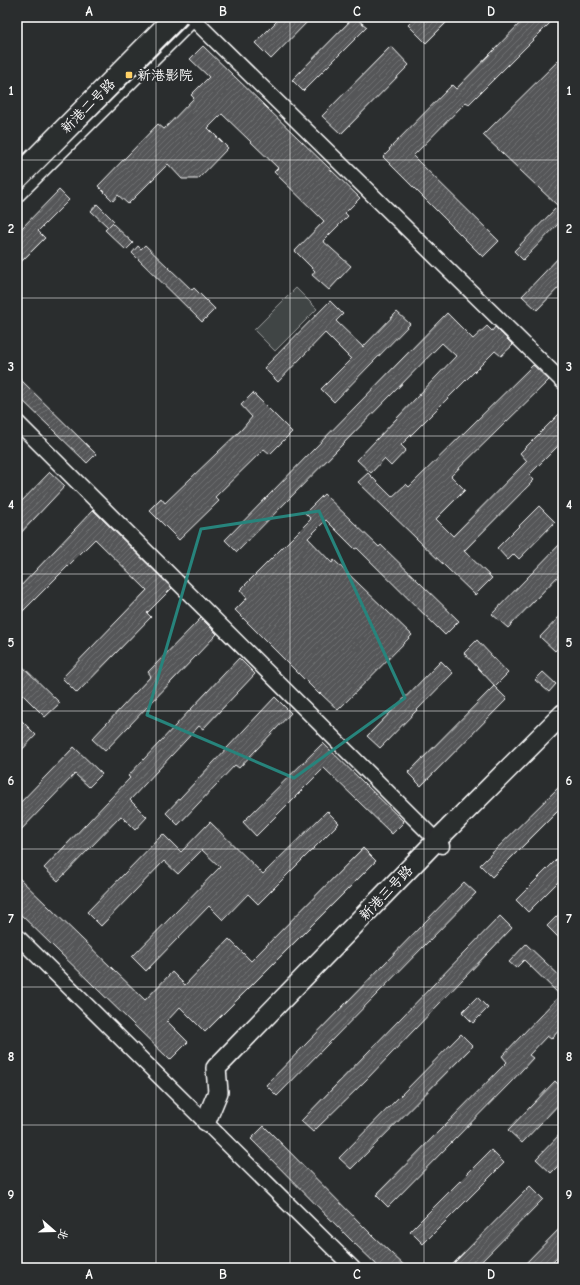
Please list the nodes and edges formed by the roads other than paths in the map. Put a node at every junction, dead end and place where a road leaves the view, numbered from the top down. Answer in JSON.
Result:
{"nodes":[{"id":1,"x":158,"y":17,"type":"edge"},
{"id":2,"x":191,"y":18,"type":"edge"},
{"id":3,"x":17,"y":159,"type":"edge"},
{"id":4,"x":17,"y":178,"type":"edge"},
{"id":5,"x":17,"y":200,"type":"edge"},
{"id":6,"x":563,"y":382,"type":"edge"},
{"id":7,"x":17,"y":422,"type":"edge"},
{"id":8,"x":563,"y":714,"type":"edge"},
{"id":9,"x":563,"y":725,"type":"edge"},
{"id":10,"x":440,"y":843,"type":"junction"},
{"id":11,"x":17,"y":936,"type":"edge"},
{"id":12,"x":206,"y":1121,"type":"junction"},
{"id":13,"x":353,"y":1268,"type":"edge"}],
"edges":[{"from":1,"to":3,"type":"main road","name":"新港二号路"},
{"from":2,"to":4,"type":"main road","name":"新港二号路"},
{"from":2,"to":5,"type":"lane"},
{"from":2,"to":6,"type":"street"},
{"from":7,"to":10,"type":"street"},
{"from":8,"to":10,"type":"street","name":"新港三号路"},
{"from":9,"to":10,"type":"street","name":"新港三号路"},
{"from":10,"to":12,"type":"street","name":"新港三号路"},
{"from":11,"to":12,"type":"street"},
{"from":12,"to":13,"type":"street"}]}
